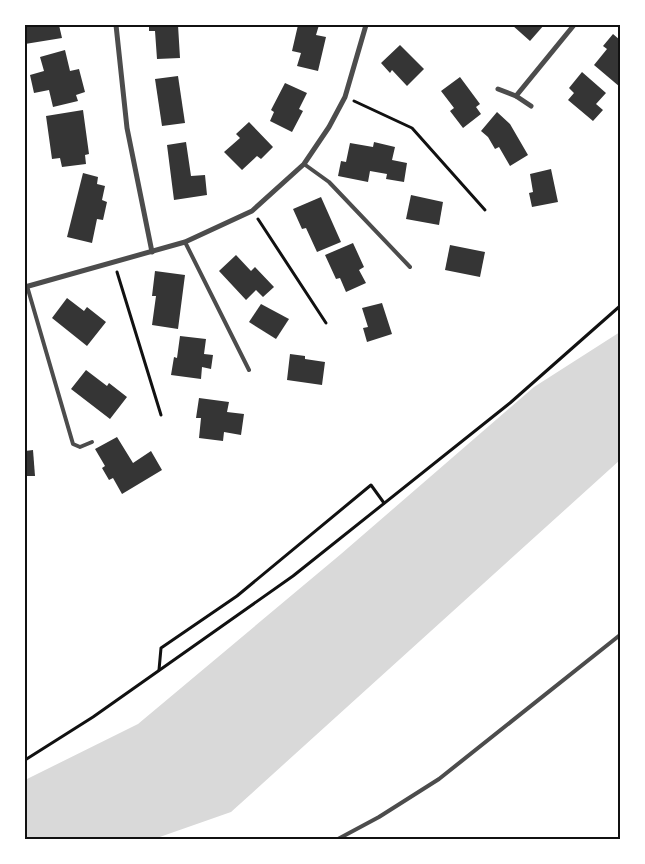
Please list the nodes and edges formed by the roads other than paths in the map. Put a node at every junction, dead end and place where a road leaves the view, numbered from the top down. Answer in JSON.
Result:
{"nodes":[{"id":1,"x":116,"y":25,"type":"edge"},
{"id":2,"x":366,"y":25,"type":"edge"},
{"id":3,"x":574,"y":25,"type":"edge"},
{"id":4,"x":498,"y":89,"type":"dead end"},
{"id":5,"x":516,"y":96,"type":"junction"},
{"id":6,"x":531,"y":106,"type":"dead end"},
{"id":7,"x":304,"y":164,"type":"junction"},
{"id":8,"x":185,"y":242,"type":"junction"},
{"id":9,"x":152,"y":252,"type":"junction"},
{"id":10,"x":410,"y":268,"type":"dead end"},
{"id":11,"x":26,"y":287,"type":"edge"},
{"id":12,"x":249,"y":370,"type":"dead end"},
{"id":13,"x":92,"y":442,"type":"dead end"},
{"id":14,"x":620,"y":635,"type":"edge"},
{"id":15,"x":338,"y":839,"type":"edge"}],
"edges":[{"from":1,"to":9,"type":"street"},
{"from":2,"to":7,"type":"street"},
{"from":3,"to":5,"type":"street"},
{"from":4,"to":5,"type":"street"},
{"from":5,"to":6,"type":"street"},
{"from":7,"to":8,"type":"street"},
{"from":7,"to":10,"type":"lane"},
{"from":8,"to":9,"type":"street"},
{"from":8,"to":12,"type":"lane"},
{"from":9,"to":11,"type":"street"},
{"from":11,"to":13,"type":"lane"},
{"from":14,"to":15,"type":"lane"}]}
